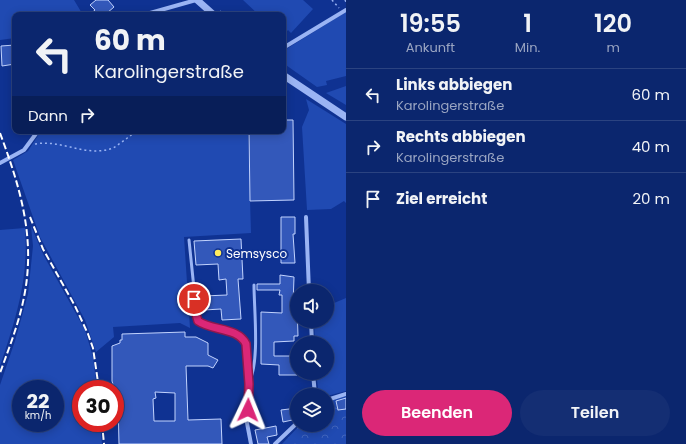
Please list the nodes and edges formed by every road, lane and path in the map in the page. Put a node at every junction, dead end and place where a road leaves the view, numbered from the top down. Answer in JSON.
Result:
{"nodes":[{"id":1,"x":197,"y":0,"type":"edge"},
{"id":2,"x":332,"y":0,"type":"edge"},
{"id":3,"x":339,"y":8,"type":"dead end"},
{"id":4,"x":346,"y":10,"type":"edge"},
{"id":5,"x":154,"y":12,"type":"edge"},
{"id":6,"x":211,"y":12,"type":"edge"},
{"id":7,"x":286,"y":46,"type":"edge"},
{"id":8,"x":286,"y":77,"type":"edge"},
{"id":9,"x":346,"y":116,"type":"edge"},
{"id":10,"x":36,"y":134,"type":"edge"},
{"id":11,"x":133,"y":134,"type":"edge"},
{"id":12,"x":29,"y":145,"type":"junction"},
{"id":13,"x":0,"y":163,"type":"edge"},
{"id":14,"x":306,"y":217,"type":"dead end"},
{"id":15,"x":189,"y":240,"type":"dead end"},
{"id":16,"x":309,"y":284,"type":"edge"},
{"id":17,"x":254,"y":285,"type":"dead end"},
{"id":18,"x":249,"y":384,"type":"junction"},
{"id":19,"x":346,"y":394,"type":"edge"},
{"id":20,"x":334,"y":398,"type":"edge"},
{"id":21,"x":290,"y":430,"type":"edge"},
{"id":22,"x":250,"y":444,"type":"edge"},
{"id":23,"x":275,"y":444,"type":"edge"}],
"edges":[{"from":1,"to":5,"type":"street"},
{"from":1,"to":6,"type":"street"},
{"from":2,"to":3,"type":"path"},
{"from":4,"to":7,"type":"street"},
{"from":8,"to":9,"type":"street"},
{"from":10,"to":12,"type":"street"},
{"from":11,"to":12,"type":"path"},
{"from":12,"to":13,"type":"street"},
{"from":14,"to":16,"type":"street"},
{"from":15,"to":18,"type":"lane"},
{"from":17,"to":18,"type":"lane"},
{"from":18,"to":22,"type":"street"},
{"from":19,"to":20,"type":"street"},
{"from":21,"to":23,"type":"street"}]}
